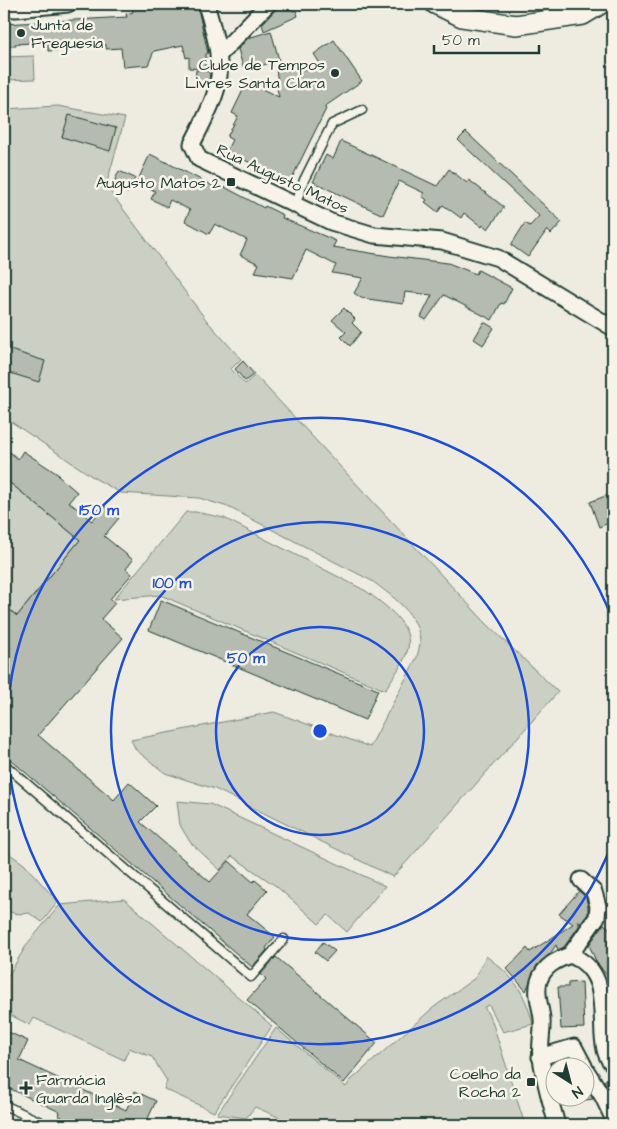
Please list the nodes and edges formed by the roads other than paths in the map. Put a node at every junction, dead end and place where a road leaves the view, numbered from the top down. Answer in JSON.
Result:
{"nodes":[{"id":1,"x":68,"y":4,"type":"edge"},
{"id":2,"x":206,"y":4,"type":"edge"},
{"id":3,"x":268,"y":4,"type":"edge"},
{"id":4,"x":435,"y":4,"type":"edge"},
{"id":5,"x":601,"y":4,"type":"edge"},
{"id":6,"x":4,"y":8,"type":"edge"},
{"id":7,"x":218,"y":56,"type":"junction"},
{"id":8,"x":362,"y":110,"type":"dead end"},
{"id":9,"x":295,"y":206,"type":"junction"},
{"id":10,"x":613,"y":328,"type":"edge"},
{"id":11,"x":4,"y":764,"type":"edge"},
{"id":12,"x":581,"y":880,"type":"dead end"},
{"id":13,"x":284,"y":939,"type":"dead end"},
{"id":14,"x":570,"y":955,"type":"junction"},
{"id":15,"x":578,"y":1056,"type":"edge"},
{"id":16,"x":540,"y":1057,"type":"junction"},
{"id":17,"x":613,"y":1064,"type":"edge"},
{"id":18,"x":594,"y":1083,"type":"edge"},
{"id":19,"x":4,"y":1105,"type":"edge"},
{"id":20,"x":613,"y":1118,"type":"edge"},
{"id":21,"x":47,"y":1125,"type":"edge"},
{"id":22,"x":557,"y":1125,"type":"edge"}],
"edges":[{"from":1,"to":6,"type":"street"},
{"from":2,"to":7,"type":"street","name":"Rua Augusto Matos"},
{"from":3,"to":7,"type":"street"},
{"from":4,"to":5,"type":"street"},
{"from":7,"to":9,"type":"street","name":"Rua Augusto Matos"},
{"from":8,"to":9,"type":"lane"},
{"from":9,"to":10,"type":"street","name":"Rua Augusto Matos"},
{"from":11,"to":13,"type":"lane"},
{"from":12,"to":14,"type":"street"},
{"from":14,"to":16,"type":"street"},
{"from":14,"to":17,"type":"street"},
{"from":15,"to":16,"type":"street"},
{"from":16,"to":22,"type":"street"},
{"from":18,"to":20,"type":"street"},
{"from":19,"to":21,"type":"lane"}]}
